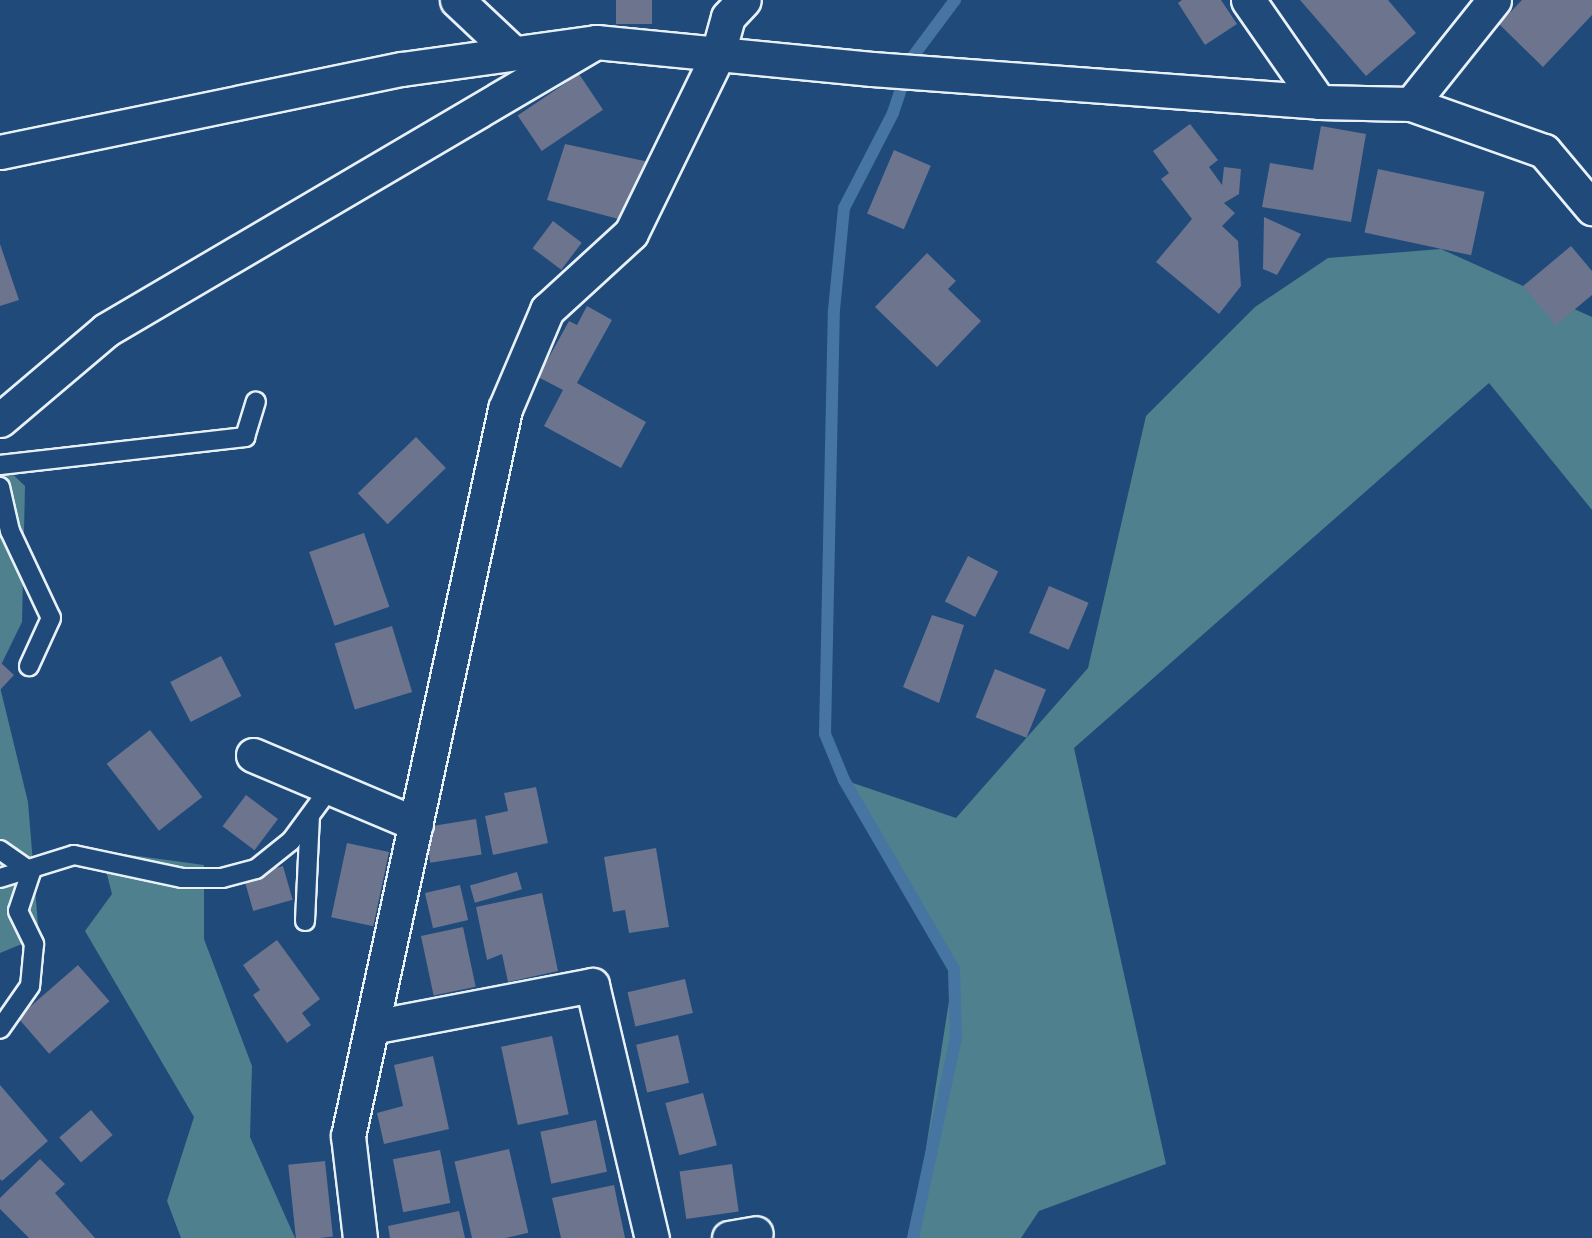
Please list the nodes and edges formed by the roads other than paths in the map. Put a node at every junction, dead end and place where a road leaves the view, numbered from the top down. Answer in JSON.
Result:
{"nodes":[{"id":1,"x":457,"y":0,"type":"edge"},
{"id":2,"x":744,"y":0,"type":"edge"},
{"id":3,"x":1248,"y":0,"type":"edge"},
{"id":4,"x":1494,"y":0,"type":"edge"},
{"id":5,"x":596,"y":42,"type":"junction"},
{"id":6,"x":510,"y":50,"type":"junction"},
{"id":7,"x":717,"y":57,"type":"junction"},
{"id":8,"x":1319,"y":102,"type":"junction"},
{"id":9,"x":1411,"y":104,"type":"junction"},
{"id":10,"x":0,"y":152,"type":"edge"},
{"id":11,"x":1592,"y":208,"type":"edge"},
{"id":12,"x":256,"y":402,"type":"dead end"},
{"id":13,"x":0,"y":420,"type":"edge"},
{"id":14,"x":0,"y":465,"type":"edge"},
{"id":15,"x":0,"y":487,"type":"edge"},
{"id":16,"x":29,"y":666,"type":"dead end"},
{"id":17,"x":253,"y":755,"type":"dead end"},
{"id":18,"x":330,"y":788,"type":"junction"},
{"id":19,"x":310,"y":816,"type":"junction"},
{"id":20,"x":416,"y":825,"type":"junction"},
{"id":21,"x":0,"y":850,"type":"edge"},
{"id":22,"x":31,"y":872,"type":"junction"},
{"id":23,"x":0,"y":878,"type":"edge"},
{"id":24,"x":305,"y":921,"type":"dead end"},
{"id":25,"x":372,"y":1027,"type":"junction"},
{"id":26,"x":0,"y":1029,"type":"edge"},
{"id":27,"x":360,"y":1238,"type":"edge"},
{"id":28,"x":652,"y":1238,"type":"edge"}],
"edges":[{"from":1,"to":6,"type":"street"},
{"from":2,"to":7,"type":"street"},
{"from":3,"to":8,"type":"street"},
{"from":4,"to":9,"type":"street"},
{"from":5,"to":6,"type":"street"},
{"from":5,"to":7,"type":"street"},
{"from":5,"to":13,"type":"street"},
{"from":6,"to":10,"type":"street"},
{"from":7,"to":8,"type":"street"},
{"from":7,"to":20,"type":"street"},
{"from":8,"to":9,"type":"street"},
{"from":9,"to":11,"type":"street"},
{"from":12,"to":14,"type":"lane"},
{"from":15,"to":16,"type":"lane"},
{"from":17,"to":18,"type":"street"},
{"from":18,"to":19,"type":"lane"},
{"from":18,"to":20,"type":"street"},
{"from":19,"to":22,"type":"lane"},
{"from":19,"to":24,"type":"lane"},
{"from":20,"to":25,"type":"street"},
{"from":21,"to":22,"type":"lane"},
{"from":22,"to":23,"type":"lane"},
{"from":22,"to":26,"type":"lane"},
{"from":25,"to":27,"type":"street"},
{"from":25,"to":28,"type":"street"}]}
